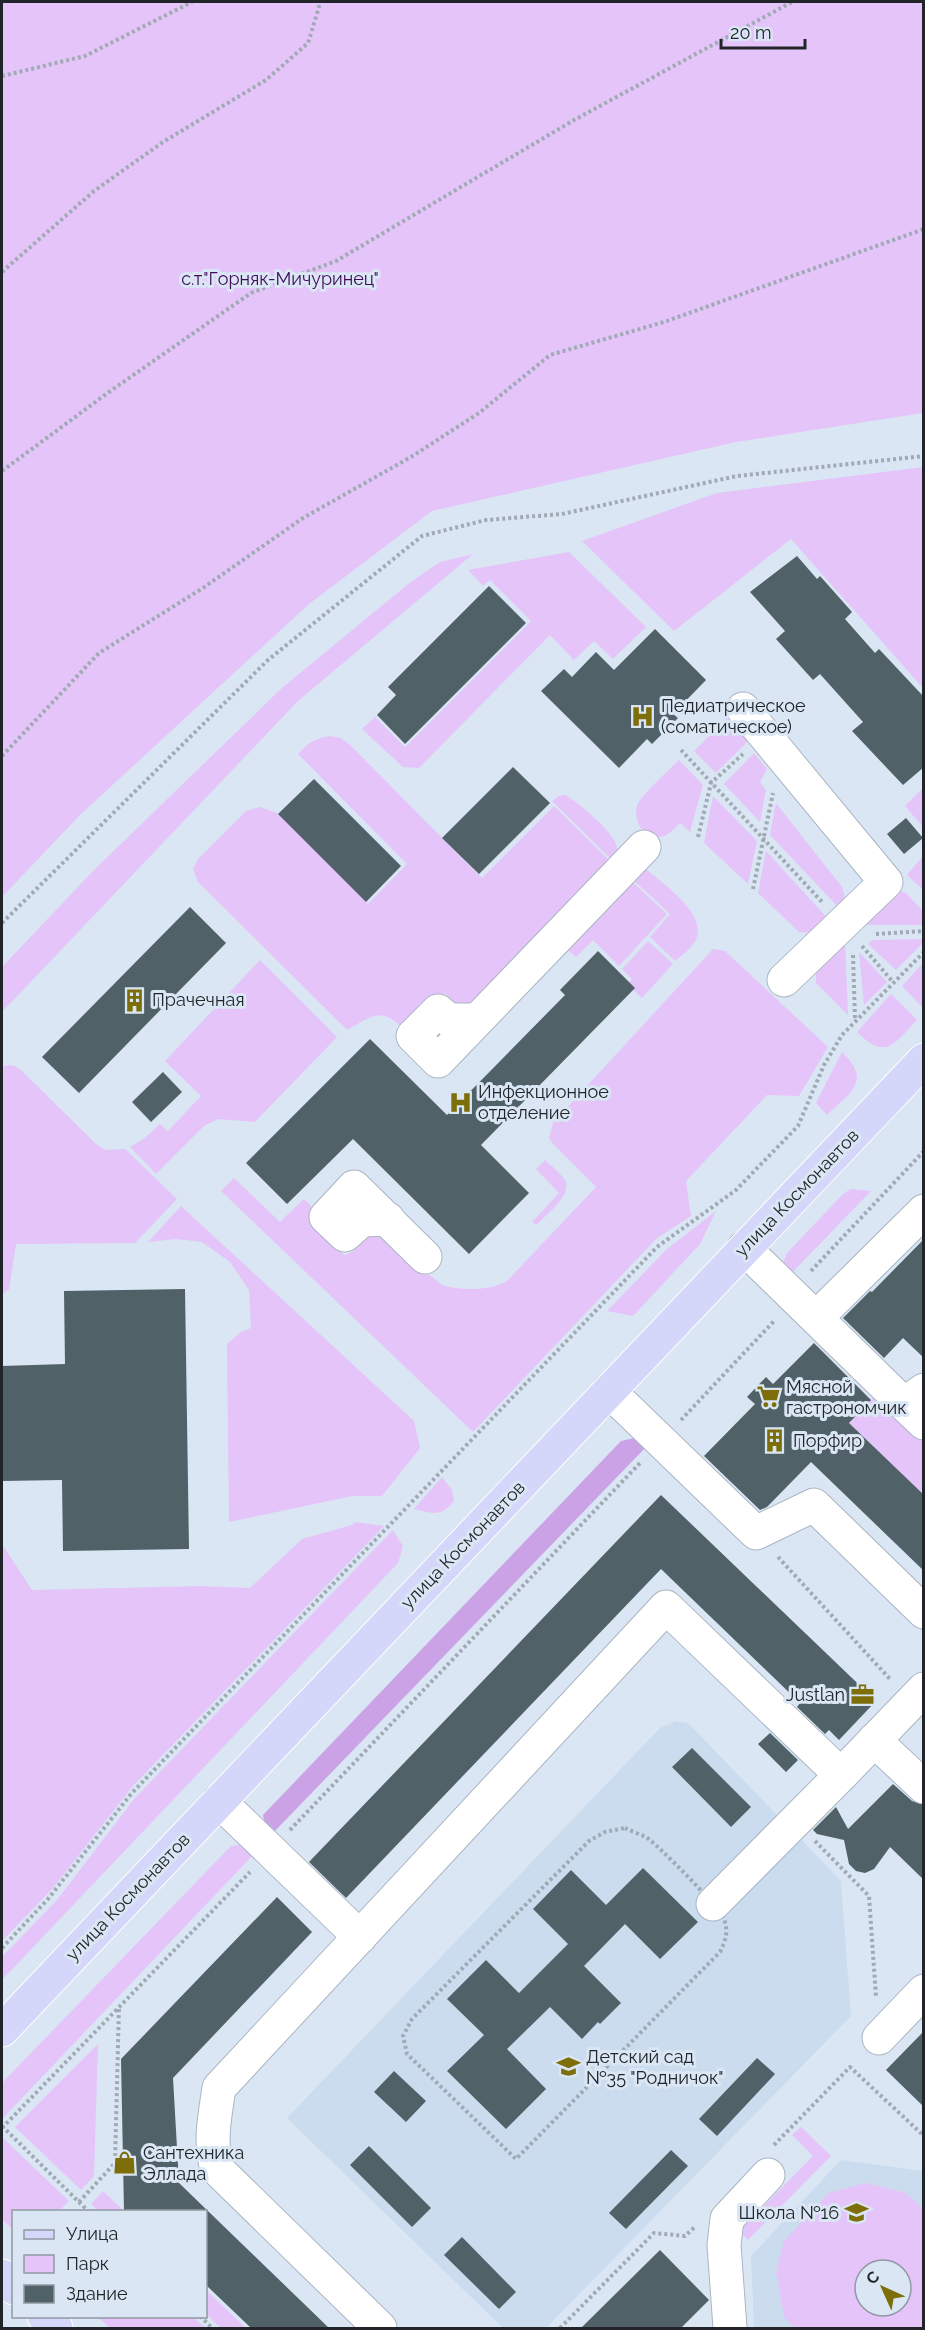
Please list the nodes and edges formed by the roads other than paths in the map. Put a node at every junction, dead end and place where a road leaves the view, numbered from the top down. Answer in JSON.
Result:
{"nodes":[{"id":1,"x":743,"y":709,"type":"dead end"},
{"id":2,"x":644,"y":847,"type":"dead end"},
{"id":3,"x":784,"y":980,"type":"dead end"},
{"id":4,"x":477,"y":1020,"type":"dead end"},
{"id":5,"x":924,"y":1060,"type":"edge"},
{"id":6,"x":924,"y":1211,"type":"edge"},
{"id":7,"x":388,"y":1220,"type":"dead end"},
{"id":8,"x":744,"y":1248,"type":"junction"},
{"id":9,"x":425,"y":1257,"type":"dead end"},
{"id":10,"x":806,"y":1308,"type":"junction"},
{"id":11,"x":609,"y":1391,"type":"junction"},
{"id":12,"x":917,"y":1406,"type":"edge"},
{"id":13,"x":924,"y":1612,"type":"edge"},
{"id":14,"x":917,"y":1696,"type":"edge"},
{"id":15,"x":874,"y":1740,"type":"junction"},
{"id":16,"x":841,"y":1774,"type":"junction"},
{"id":17,"x":924,"y":1787,"type":"edge"},
{"id":18,"x":219,"y":1801,"type":"junction"},
{"id":19,"x":713,"y":1904,"type":"road end"},
{"id":20,"x":360,"y":1936,"type":"junction"},
{"id":21,"x":924,"y":1991,"type":"edge"},
{"id":22,"x":2,"y":2030,"type":"edge"},
{"id":23,"x":879,"y":2038,"type":"road end"},
{"id":24,"x":768,"y":2175,"type":"dead end"},
{"id":25,"x":380,"y":2328,"type":"edge"},
{"id":26,"x":730,"y":2328,"type":"edge"}],
"edges":[{"from":1,"to":3,"type":"lane"},
{"from":2,"to":4,"type":"lane"},
{"from":5,"to":8,"type":"main road","name":"улица Космонавтов"},
{"from":6,"to":10,"type":"lane"},
{"from":7,"to":9,"type":"lane"},
{"from":8,"to":10,"type":"lane"},
{"from":8,"to":11,"type":"main road","name":"улица Космонавтов"},
{"from":10,"to":12,"type":"lane"},
{"from":11,"to":13,"type":"lane"},
{"from":11,"to":18,"type":"main road","name":"улица Космонавтов"},
{"from":14,"to":15,"type":"lane"},
{"from":15,"to":16,"type":"lane"},
{"from":15,"to":17,"type":"lane"},
{"from":16,"to":19,"type":"lane"},
{"from":16,"to":20,"type":"lane"},
{"from":18,"to":20,"type":"lane"},
{"from":18,"to":22,"type":"main road","name":"улица Космонавтов"},
{"from":20,"to":25,"type":"lane"},
{"from":21,"to":23,"type":"lane"},
{"from":24,"to":26,"type":"lane"}]}
